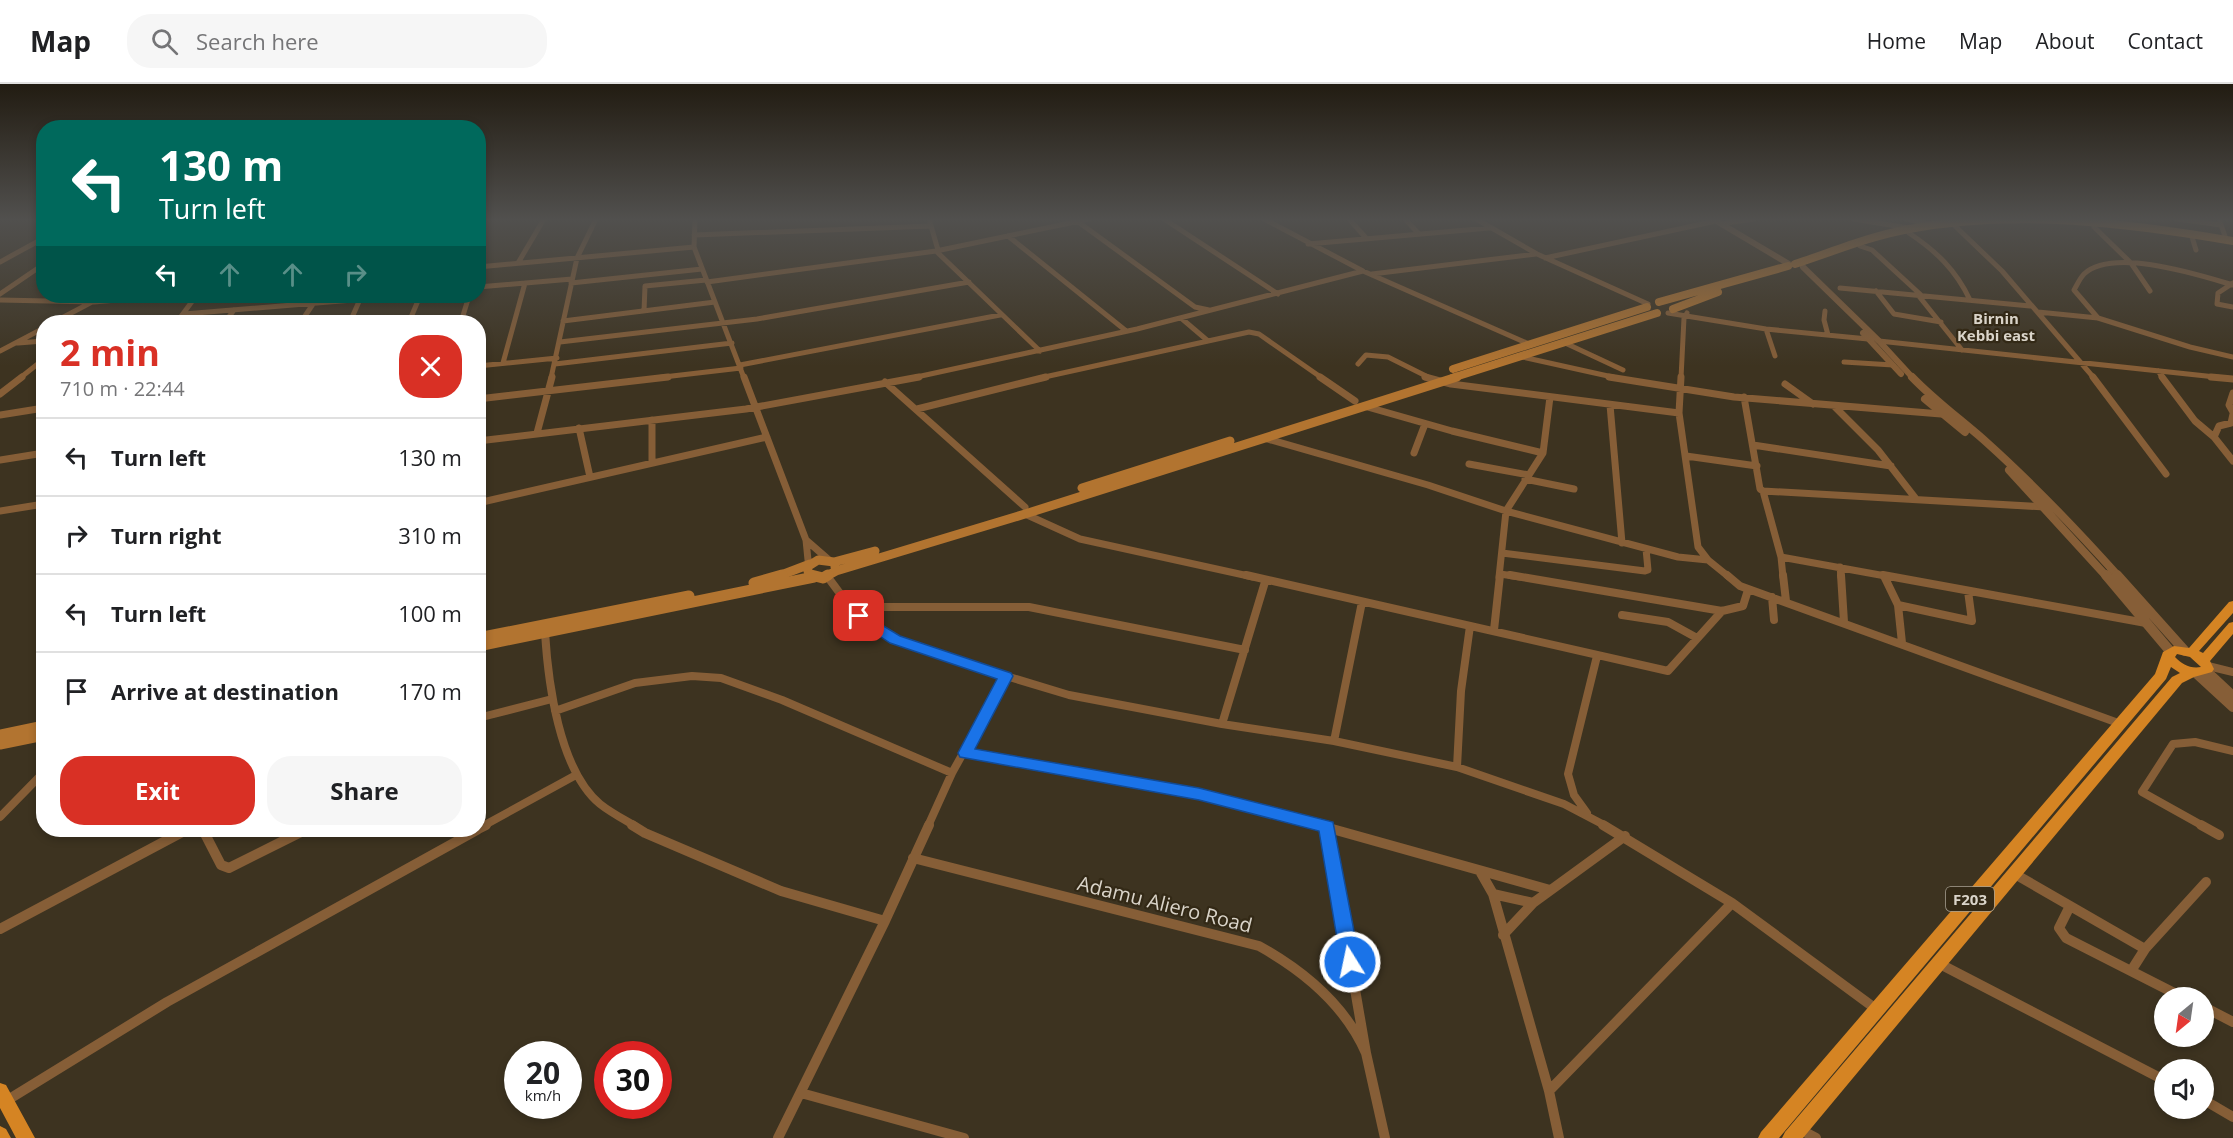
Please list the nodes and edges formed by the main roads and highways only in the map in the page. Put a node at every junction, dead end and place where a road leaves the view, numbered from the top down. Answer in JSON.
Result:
{"nodes":[{"id":1,"x":1787,"y":268,"type":"edge"},
{"id":2,"x":1788,"y":268,"type":"edge"},
{"id":3,"x":1652,"y":304,"type":"junction"},
{"id":4,"x":1671,"y":311,"type":"junction"},
{"id":5,"x":1657,"y":313,"type":"junction"},
{"id":6,"x":1359,"y":403,"type":"junction"},
{"id":7,"x":1025,"y":510,"type":"junction"},
{"id":8,"x":811,"y":563,"type":"junction"},
{"id":9,"x":831,"y":567,"type":"junction"},
{"id":10,"x":814,"y":577,"type":"junction"},
{"id":11,"x":2233,"y":605,"type":"edge"},
{"id":12,"x":2233,"y":626,"type":"edge"},
{"id":13,"x":533,"y":631,"type":"junction"},
{"id":14,"x":486,"y":637,"type":"edge"},
{"id":15,"x":486,"y":644,"type":"edge"},
{"id":16,"x":2188,"y":652,"type":"junction"},
{"id":17,"x":2169,"y":654,"type":"junction"},
{"id":18,"x":2201,"y":668,"type":"junction"},
{"id":19,"x":36,"y":728,"type":"edge"},
{"id":20,"x":0,"y":735,"type":"edge"},
{"id":21,"x":36,"y":737,"type":"edge"},
{"id":22,"x":0,"y":744,"type":"edge"},
{"id":23,"x":3,"y":1096,"type":"edge"},
{"id":24,"x":1795,"y":1133,"type":"edge"},
{"id":25,"x":26,"y":1138,"type":"edge"},
{"id":26,"x":1767,"y":1138,"type":"edge"}],
"edges":[{"from":1,"to":3,"type":"main road"},
{"from":2,"to":4,"type":"main road"},
{"from":3,"to":4,"type":"main road"},
{"from":3,"to":5,"type":"main road"},
{"from":3,"to":6,"type":"main road"},
{"from":4,"to":5,"type":"main road"},
{"from":5,"to":6,"type":"main road"},
{"from":6,"to":7,"type":"main road"},
{"from":6,"to":7,"type":"main road"},
{"from":7,"to":9,"type":"main road"},
{"from":8,"to":9,"type":"main road"},
{"from":8,"to":10,"type":"main road"},
{"from":8,"to":13,"type":"main road"},
{"from":9,"to":10,"type":"main road"},
{"from":10,"to":13,"type":"main road"},
{"from":11,"to":16,"type":"main road"},
{"from":12,"to":18,"type":"main road","number":"F203"},
{"from":13,"to":14,"type":"main road"},
{"from":13,"to":15,"type":"main road"},
{"from":16,"to":17,"type":"main road"},
{"from":16,"to":18,"type":"main road"},
{"from":17,"to":18,"type":"main road"},
{"from":17,"to":26,"type":"main road","number":"F203"},
{"from":18,"to":24,"type":"main road","number":"F203"},
{"from":19,"to":20,"type":"main road"},
{"from":21,"to":22,"type":"main road"},
{"from":23,"to":25,"type":"main road"}]}
